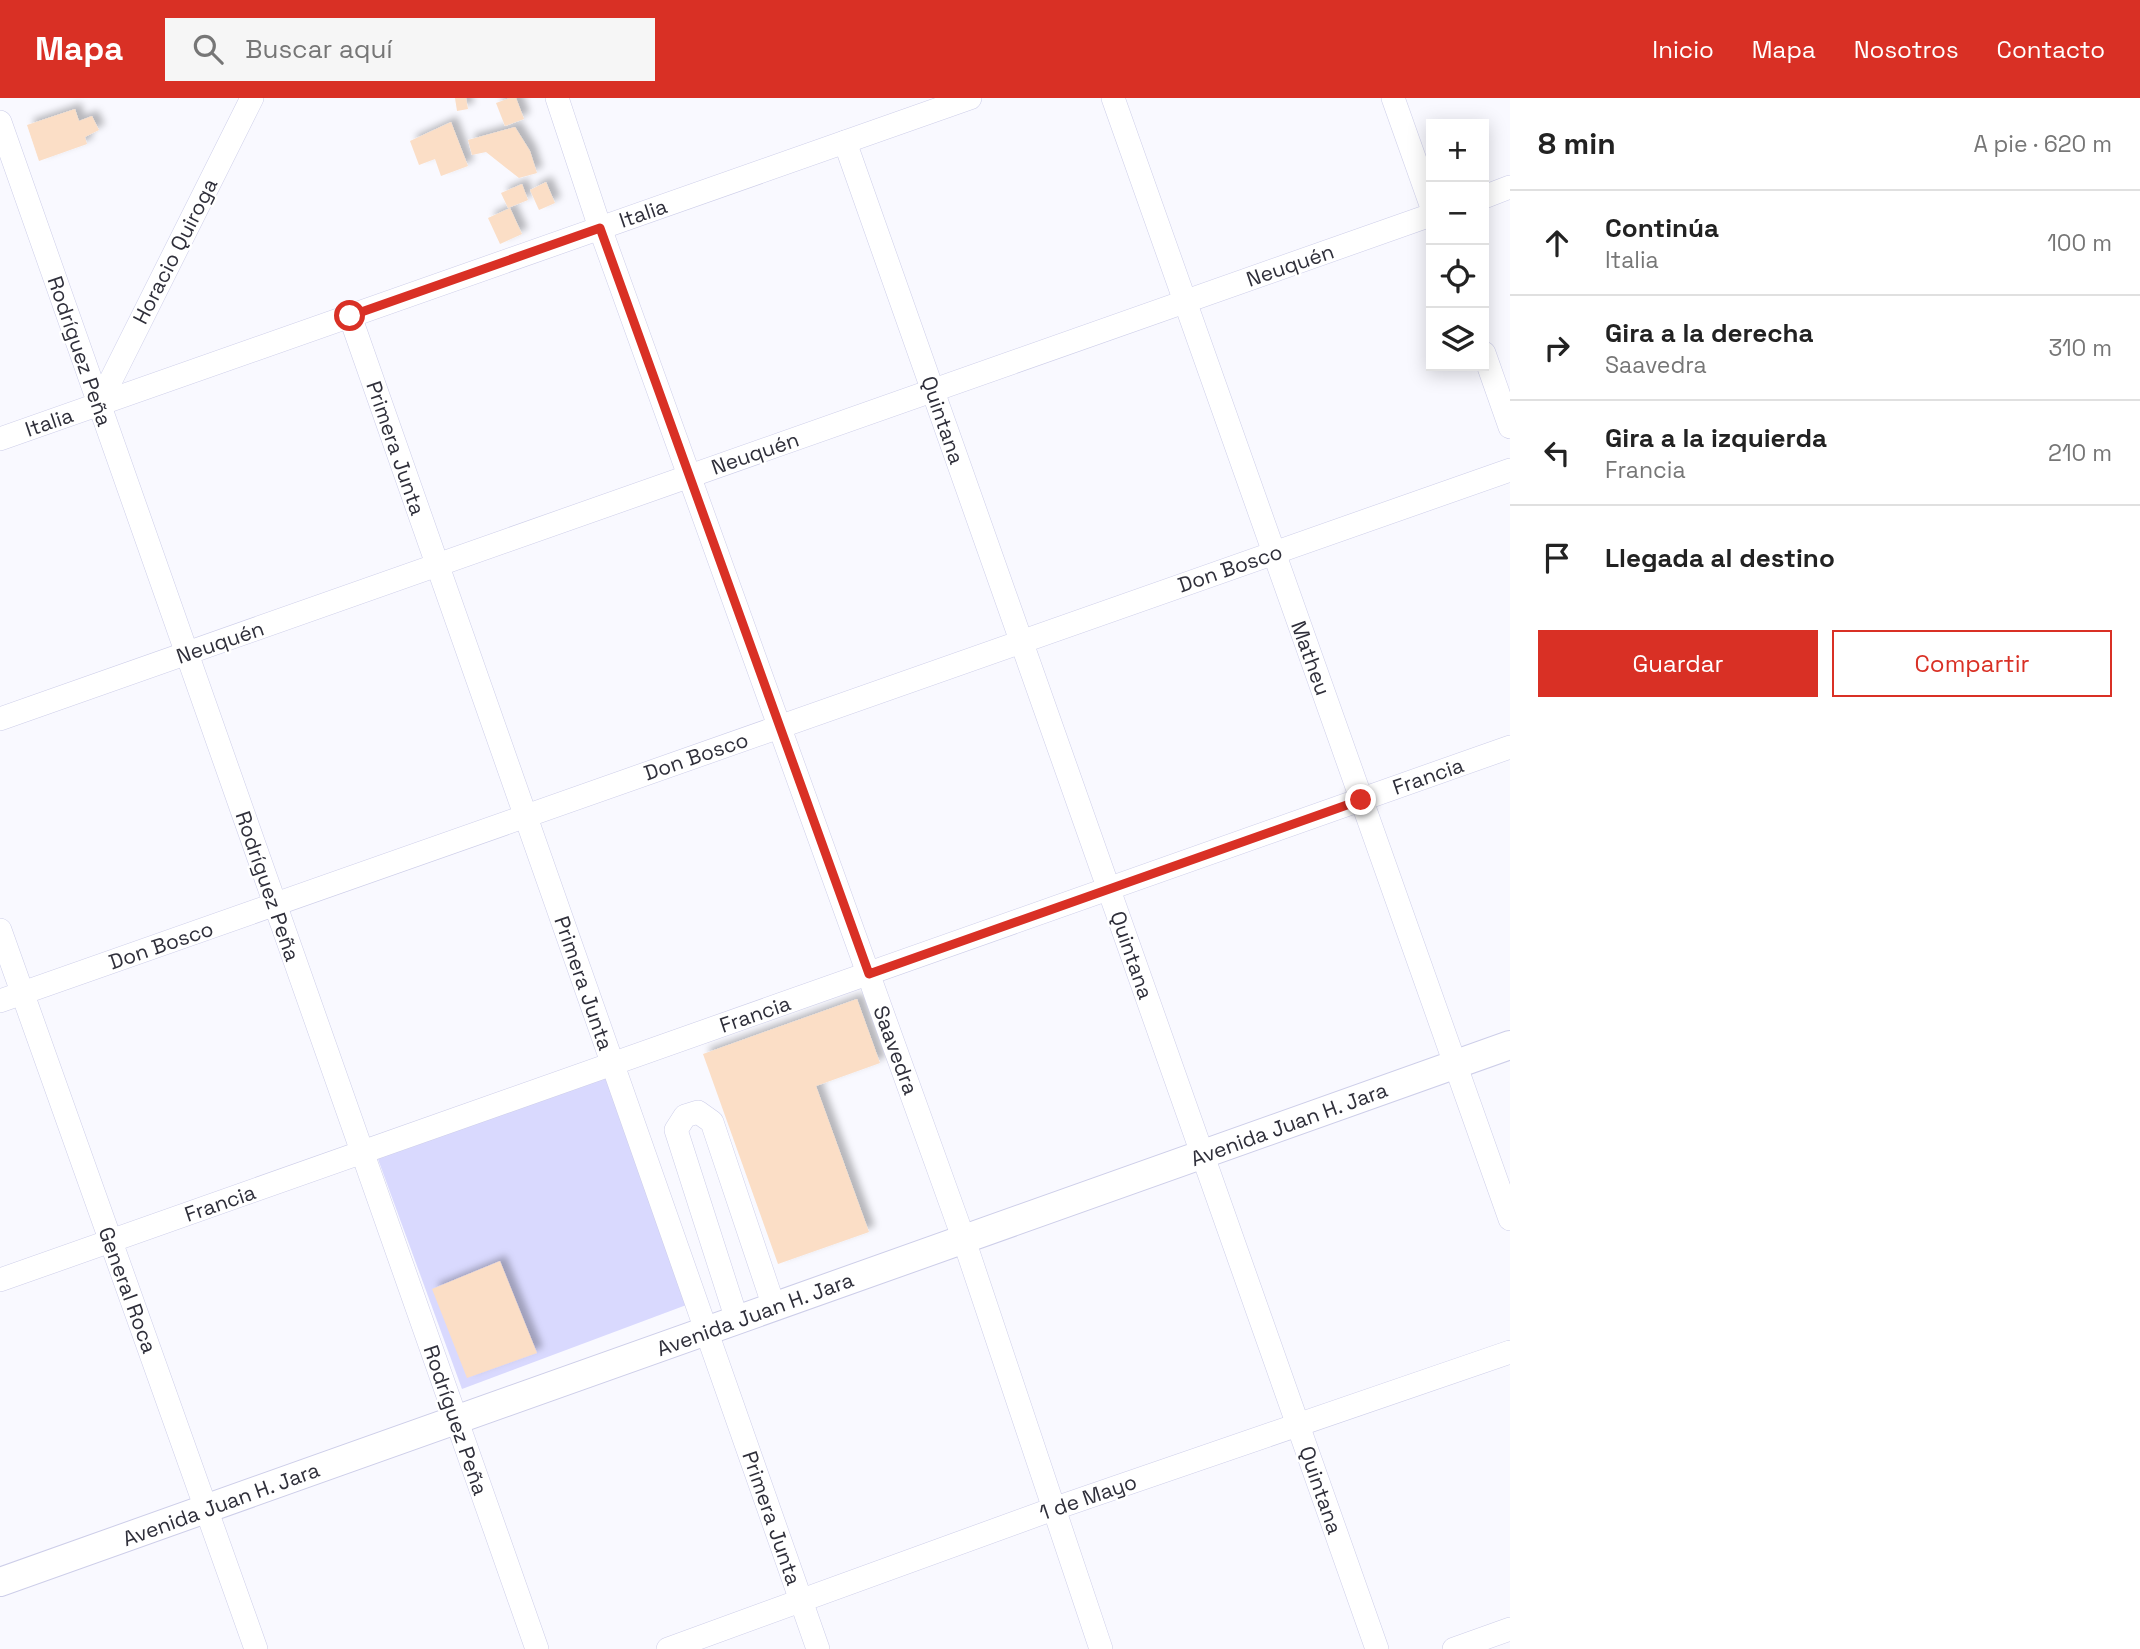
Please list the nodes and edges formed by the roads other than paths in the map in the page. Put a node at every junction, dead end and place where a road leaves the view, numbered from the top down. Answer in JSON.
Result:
{"nodes":[{"id":1,"x":251,"y":98,"type":"edge"},
{"id":2,"x":557,"y":98,"type":"edge"},
{"id":3,"x":970,"y":98,"type":"edge"},
{"id":4,"x":1113,"y":98,"type":"edge"},
{"id":5,"x":1393,"y":98,"type":"edge"},
{"id":6,"x":0,"y":122,"type":"edge"},
{"id":7,"x":845,"y":142,"type":"junction"},
{"id":8,"x":8,"y":168,"type":"edge"},
{"id":9,"x":1510,"y":187,"type":"edge"},
{"id":10,"x":1426,"y":191,"type":"edge"},
{"id":11,"x":1489,"y":195,"type":"edge"},
{"id":12,"x":1426,"y":217,"type":"edge"},
{"id":13,"x":600,"y":228,"type":"junction"},
{"id":14,"x":1186,"y":302,"type":"junction"},
{"id":15,"x":350,"y":316,"type":"junction"},
{"id":16,"x":1489,"y":367,"type":"edge"},
{"id":17,"x":933,"y":391,"type":"junction"},
{"id":18,"x":99,"y":404,"type":"junction"},
{"id":19,"x":1510,"y":427,"type":"edge"},
{"id":20,"x":0,"y":439,"type":"edge"},
{"id":21,"x":1510,"y":470,"type":"edge"},
{"id":22,"x":690,"y":476,"type":"junction"},
{"id":23,"x":1274,"y":553,"type":"junction"},
{"id":24,"x":437,"y":565,"type":"junction"},
{"id":25,"x":1021,"y":642,"type":"junction"},
{"id":26,"x":186,"y":653,"type":"junction"},
{"id":27,"x":0,"y":719,"type":"edge"},
{"id":28,"x":780,"y":727,"type":"junction"},
{"id":29,"x":1510,"y":747,"type":"edge"},
{"id":30,"x":1361,"y":800,"type":"junction"},
{"id":31,"x":525,"y":816,"type":"junction"},
{"id":32,"x":1109,"y":889,"type":"junction"},
{"id":33,"x":275,"y":904,"type":"junction"},
{"id":34,"x":0,"y":930,"type":"edge"},
{"id":35,"x":869,"y":974,"type":"junction"},
{"id":36,"x":22,"y":993,"type":"junction"},
{"id":37,"x":0,"y":1001,"type":"edge"},
{"id":38,"x":1510,"y":1045,"type":"edge"},
{"id":39,"x":613,"y":1064,"type":"junction"},
{"id":40,"x":1455,"y":1065,"type":"junction"},
{"id":41,"x":362,"y":1153,"type":"junction"},
{"id":42,"x":1203,"y":1155,"type":"junction"},
{"id":43,"x":1510,"y":1219,"type":"edge"},
{"id":44,"x":964,"y":1240,"type":"junction"},
{"id":45,"x":111,"y":1241,"type":"junction"},
{"id":46,"x":0,"y":1280,"type":"edge"},
{"id":47,"x":774,"y":1307,"type":"junction"},
{"id":48,"x":737,"y":1320,"type":"junction"},
{"id":49,"x":706,"y":1331,"type":"junction"},
{"id":50,"x":1510,"y":1352,"type":"edge"},
{"id":51,"x":456,"y":1420,"type":"junction"},
{"id":52,"x":1298,"y":1427,"type":"junction"},
{"id":53,"x":206,"y":1509,"type":"junction"},
{"id":54,"x":1053,"y":1509,"type":"junction"},
{"id":55,"x":0,"y":1581,"type":"edge"},
{"id":56,"x":802,"y":1602,"type":"junction"},
{"id":57,"x":1510,"y":1629,"type":"edge"},
{"id":58,"x":256,"y":1649,"type":"edge"},
{"id":59,"x":537,"y":1649,"type":"edge"},
{"id":60,"x":668,"y":1649,"type":"edge"},
{"id":61,"x":818,"y":1649,"type":"edge"},
{"id":62,"x":1101,"y":1649,"type":"edge"},
{"id":63,"x":1377,"y":1649,"type":"edge"},
{"id":64,"x":1454,"y":1649,"type":"edge"}],
"edges":[{"from":1,"to":18,"type":"street","name":"Horacio Quiroga"},
{"from":2,"to":13,"type":"street","name":"Saavedra"},
{"from":3,"to":7,"type":"street","name":"Italia"},
{"from":4,"to":14,"type":"street","name":"Matheu"},
{"from":5,"to":10,"type":"street"},
{"from":6,"to":8,"type":"street","name":"Rodríguez Peña"},
{"from":7,"to":13,"type":"street","name":"Italia"},
{"from":7,"to":17,"type":"street","name":"Quintana"},
{"from":8,"to":18,"type":"street","name":"Rodríguez Peña"},
{"from":9,"to":11,"type":"street"},
{"from":12,"to":14,"type":"street","name":"Neuquén"},
{"from":13,"to":15,"type":"street","name":"Italia"},
{"from":13,"to":22,"type":"street","name":"Saavedra"},
{"from":14,"to":17,"type":"street","name":"Neuquén"},
{"from":14,"to":23,"type":"street","name":"Matheu"},
{"from":15,"to":18,"type":"street","name":"Italia"},
{"from":15,"to":24,"type":"street","name":"Primera Junta"},
{"from":16,"to":19,"type":"street"},
{"from":17,"to":22,"type":"street","name":"Neuquén"},
{"from":17,"to":25,"type":"street","name":"Quintana"},
{"from":18,"to":20,"type":"street","name":"Italia"},
{"from":18,"to":26,"type":"street","name":"Rodríguez Peña"},
{"from":21,"to":23,"type":"street","name":"Don Bosco"},
{"from":22,"to":24,"type":"street","name":"Neuquén"},
{"from":22,"to":28,"type":"street","name":"Saavedra"},
{"from":23,"to":25,"type":"street","name":"Don Bosco"},
{"from":23,"to":30,"type":"street","name":"Matheu"},
{"from":24,"to":26,"type":"street","name":"Neuquén"},
{"from":24,"to":31,"type":"street","name":"Primera Junta"},
{"from":25,"to":28,"type":"street","name":"Don Bosco"},
{"from":25,"to":32,"type":"street","name":"Quintana"},
{"from":26,"to":27,"type":"street","name":"Neuquén"},
{"from":26,"to":33,"type":"street","name":"Rodríguez Peña"},
{"from":28,"to":31,"type":"street","name":"Don Bosco"},
{"from":28,"to":35,"type":"street","name":"Saavedra"},
{"from":29,"to":30,"type":"street","name":"Francia"},
{"from":30,"to":32,"type":"street","name":"Francia"},
{"from":30,"to":40,"type":"street","name":"Matheu"},
{"from":31,"to":33,"type":"street","name":"Don Bosco"},
{"from":31,"to":39,"type":"street","name":"Primera Junta"},
{"from":32,"to":35,"type":"street","name":"Francia"},
{"from":32,"to":42,"type":"street","name":"Quintana"},
{"from":33,"to":36,"type":"street","name":"Don Bosco"},
{"from":33,"to":41,"type":"street","name":"Rodríguez Peña"},
{"from":34,"to":36,"type":"street","name":"General Roca"},
{"from":35,"to":39,"type":"street","name":"Francia"},
{"from":35,"to":44,"type":"street","name":"Saavedra"},
{"from":36,"to":37,"type":"street","name":"Don Bosco"},
{"from":36,"to":45,"type":"street","name":"General Roca"},
{"from":38,"to":40,"type":"main road","name":"Avenida Juan H. Jara"},
{"from":39,"to":41,"type":"street","name":"Francia"},
{"from":39,"to":49,"type":"street","name":"Primera Junta"},
{"from":40,"to":42,"type":"main road","name":"Avenida Juan H. Jara"},
{"from":40,"to":43,"type":"street","name":"Matheu"},
{"from":41,"to":45,"type":"street","name":"Francia"},
{"from":41,"to":51,"type":"street","name":"Rodríguez Peña"},
{"from":42,"to":44,"type":"main road","name":"Avenida Juan H. Jara"},
{"from":42,"to":52,"type":"street","name":"Quintana"},
{"from":44,"to":47,"type":"main road","name":"Avenida Juan H. Jara"},
{"from":44,"to":54,"type":"street","name":"Saavedra"},
{"from":45,"to":46,"type":"street","name":"Francia"},
{"from":45,"to":53,"type":"street","name":"General Roca"},
{"from":47,"to":48,"type":"main road","name":"Avenida Juan H. Jara"},
{"from":47,"to":48,"type":"street"},
{"from":48,"to":49,"type":"main road","name":"Avenida Juan H. Jara"},
{"from":49,"to":51,"type":"main road","name":"Avenida Juan H. Jara"},
{"from":49,"to":56,"type":"street","name":"Primera Junta"},
{"from":50,"to":52,"type":"street","name":"1 de Mayo"},
{"from":51,"to":53,"type":"main road","name":"Avenida Juan H. Jara"},
{"from":51,"to":59,"type":"street","name":"Rodríguez Peña"},
{"from":52,"to":54,"type":"street","name":"1 de Mayo"},
{"from":52,"to":63,"type":"street","name":"Quintana"},
{"from":53,"to":55,"type":"main road","name":"Avenida Juan H. Jara"},
{"from":53,"to":58,"type":"street","name":"General Roca"},
{"from":54,"to":56,"type":"street","name":"1 de Mayo"},
{"from":54,"to":62,"type":"street","name":"Saavedra"},
{"from":56,"to":60,"type":"street","name":"1 de Mayo"},
{"from":56,"to":61,"type":"street","name":"Primera Junta"},
{"from":57,"to":64,"type":"street"}]}
